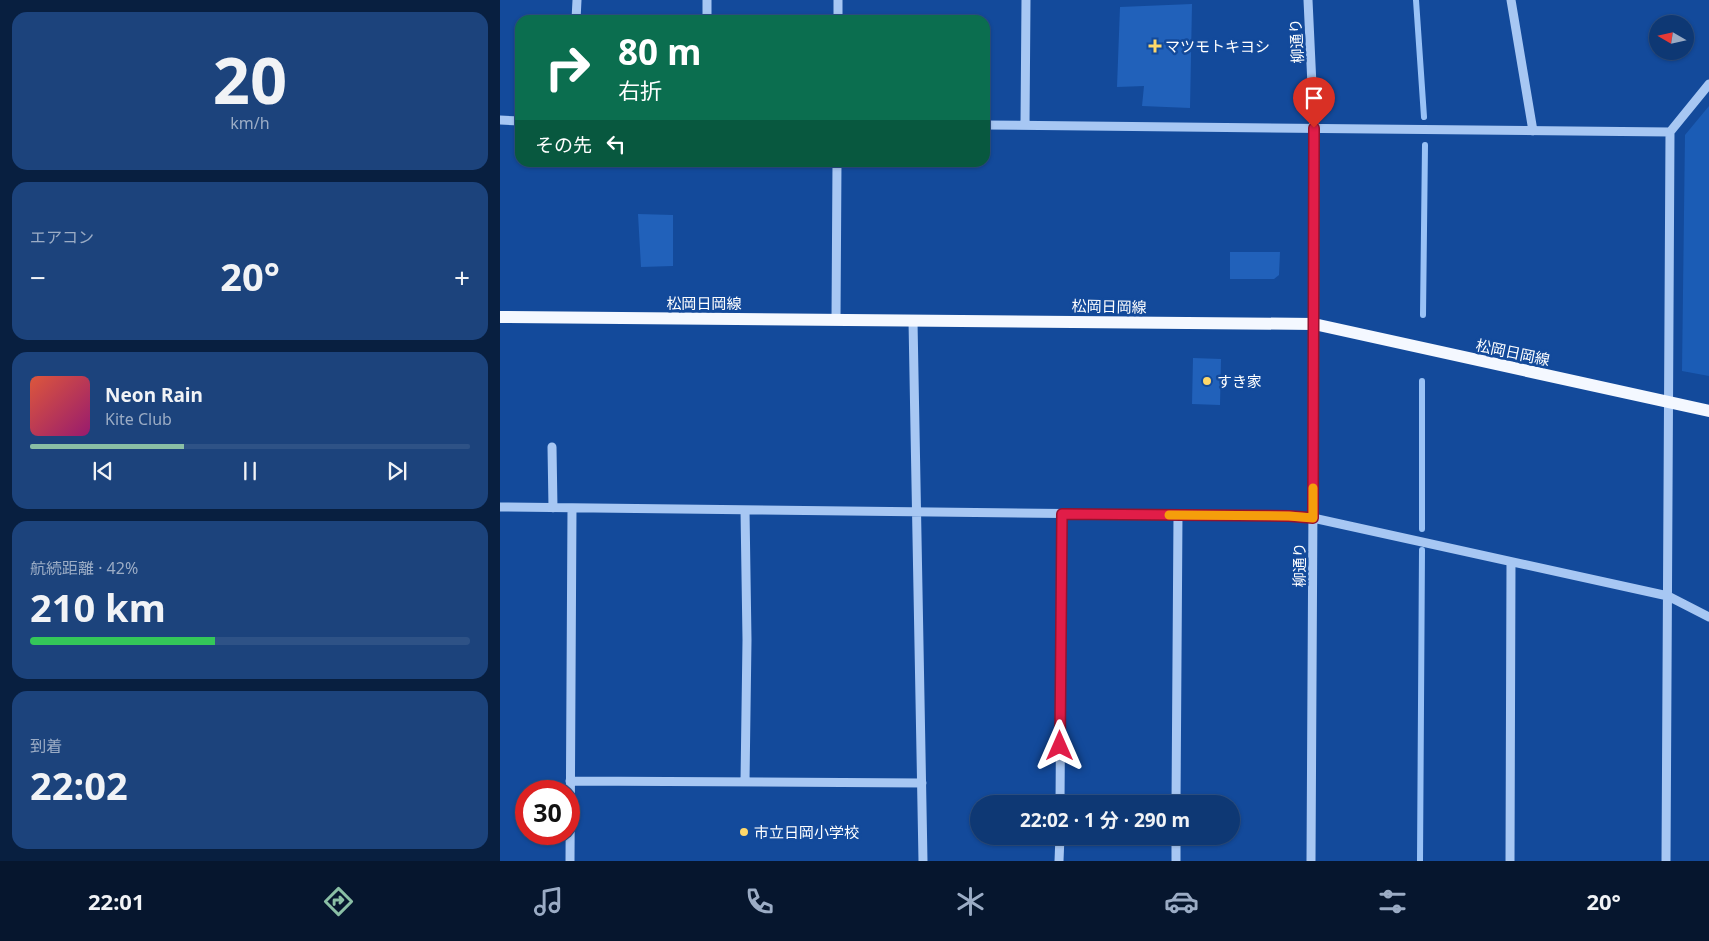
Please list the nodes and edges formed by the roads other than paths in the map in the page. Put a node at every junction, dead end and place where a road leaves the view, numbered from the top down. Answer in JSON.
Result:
{"nodes":[{"id":1,"x":577,"y":0,"type":"edge"},
{"id":2,"x":707,"y":0,"type":"edge"},
{"id":3,"x":838,"y":0,"type":"edge"},
{"id":4,"x":1026,"y":0,"type":"edge"},
{"id":5,"x":1308,"y":0,"type":"edge"},
{"id":6,"x":1511,"y":0,"type":"edge"},
{"id":7,"x":576,"y":15,"type":"edge"},
{"id":8,"x":707,"y":15,"type":"edge"},
{"id":9,"x":838,"y":15,"type":"edge"},
{"id":10,"x":1709,"y":84,"type":"edge"},
{"id":11,"x":500,"y":120,"type":"edge"},
{"id":12,"x":515,"y":121,"type":"edge"},
{"id":13,"x":990,"y":125,"type":"edge"},
{"id":14,"x":1026,"y":126,"type":"junction"},
{"id":15,"x":1314,"y":128,"type":"junction"},
{"id":16,"x":1533,"y":131,"type":"junction"},
{"id":17,"x":1670,"y":132,"type":"junction"},
{"id":18,"x":837,"y":167,"type":"edge"},
{"id":19,"x":500,"y":317,"type":"edge"},
{"id":20,"x":836,"y":320,"type":"junction"},
{"id":21,"x":913,"y":321,"type":"junction"},
{"id":22,"x":1314,"y":324,"type":"junction"},
{"id":23,"x":1669,"y":402,"type":"junction"},
{"id":24,"x":1709,"y":411,"type":"edge"},
{"id":25,"x":552,"y":447,"type":"dead end"},
{"id":26,"x":500,"y":507,"type":"edge"},
{"id":27,"x":553,"y":508,"type":"junction"},
{"id":28,"x":572,"y":508,"type":"junction"},
{"id":29,"x":745,"y":510,"type":"junction"},
{"id":30,"x":917,"y":512,"type":"junction"},
{"id":31,"x":1062,"y":514,"type":"junction"},
{"id":32,"x":1178,"y":515,"type":"junction"},
{"id":33,"x":1313,"y":518,"type":"junction"},
{"id":34,"x":1511,"y":562,"type":"junction"},
{"id":35,"x":1668,"y":596,"type":"junction"},
{"id":36,"x":1709,"y":617,"type":"edge"},
{"id":37,"x":570,"y":780,"type":"edge"},
{"id":38,"x":580,"y":781,"type":"edge"},
{"id":39,"x":745,"y":782,"type":"junction"},
{"id":40,"x":922,"y":783,"type":"junction"},
{"id":41,"x":1060,"y":795,"type":"edge"},
{"id":42,"x":1176,"y":795,"type":"edge"},
{"id":43,"x":570,"y":845,"type":"edge"},
{"id":44,"x":1060,"y":845,"type":"edge"},
{"id":45,"x":1176,"y":845,"type":"edge"},
{"id":46,"x":570,"y":861,"type":"edge"},
{"id":47,"x":923,"y":861,"type":"edge"},
{"id":48,"x":1059,"y":861,"type":"edge"},
{"id":49,"x":1176,"y":861,"type":"edge"},
{"id":50,"x":1310,"y":861,"type":"edge"},
{"id":51,"x":1510,"y":861,"type":"edge"},
{"id":52,"x":1666,"y":861,"type":"edge"}],
"edges":[{"from":1,"to":7,"type":"street"},
{"from":2,"to":8,"type":"street"},
{"from":3,"to":9,"type":"street"},
{"from":4,"to":14,"type":"street"},
{"from":5,"to":15,"type":"street","name":"柳通り"},
{"from":6,"to":16,"type":"street"},
{"from":10,"to":17,"type":"street"},
{"from":11,"to":12,"type":"street"},
{"from":13,"to":14,"type":"street"},
{"from":14,"to":15,"type":"street"},
{"from":15,"to":16,"type":"street"},
{"from":15,"to":22,"type":"street","name":"柳通り"},
{"from":16,"to":17,"type":"street"},
{"from":17,"to":23,"type":"street"},
{"from":18,"to":20,"type":"street"},
{"from":19,"to":20,"type":"main road","name":"松岡日岡線"},
{"from":20,"to":21,"type":"main road","name":"松岡日岡線"},
{"from":21,"to":22,"type":"main road","name":"松岡日岡線"},
{"from":21,"to":30,"type":"street"},
{"from":22,"to":23,"type":"main road","name":"松岡日岡線"},
{"from":22,"to":33,"type":"street","name":"柳通り"},
{"from":23,"to":24,"type":"main road","name":"松岡日岡線"},
{"from":23,"to":35,"type":"street"},
{"from":25,"to":27,"type":"street"},
{"from":26,"to":27,"type":"street"},
{"from":27,"to":28,"type":"street"},
{"from":28,"to":29,"type":"street"},
{"from":28,"to":37,"type":"street"},
{"from":29,"to":30,"type":"street"},
{"from":29,"to":39,"type":"street"},
{"from":30,"to":31,"type":"street"},
{"from":30,"to":40,"type":"street"},
{"from":31,"to":32,"type":"street"},
{"from":31,"to":41,"type":"street"},
{"from":32,"to":33,"type":"street"},
{"from":32,"to":42,"type":"street"},
{"from":33,"to":34,"type":"street"},
{"from":33,"to":50,"type":"street","name":"柳通り"},
{"from":34,"to":35,"type":"street"},
{"from":34,"to":51,"type":"street"},
{"from":35,"to":36,"type":"street"},
{"from":35,"to":52,"type":"street"},
{"from":38,"to":39,"type":"street"},
{"from":39,"to":40,"type":"street"},
{"from":40,"to":47,"type":"street"},
{"from":43,"to":46,"type":"street"},
{"from":44,"to":48,"type":"street"},
{"from":45,"to":49,"type":"street"}]}
